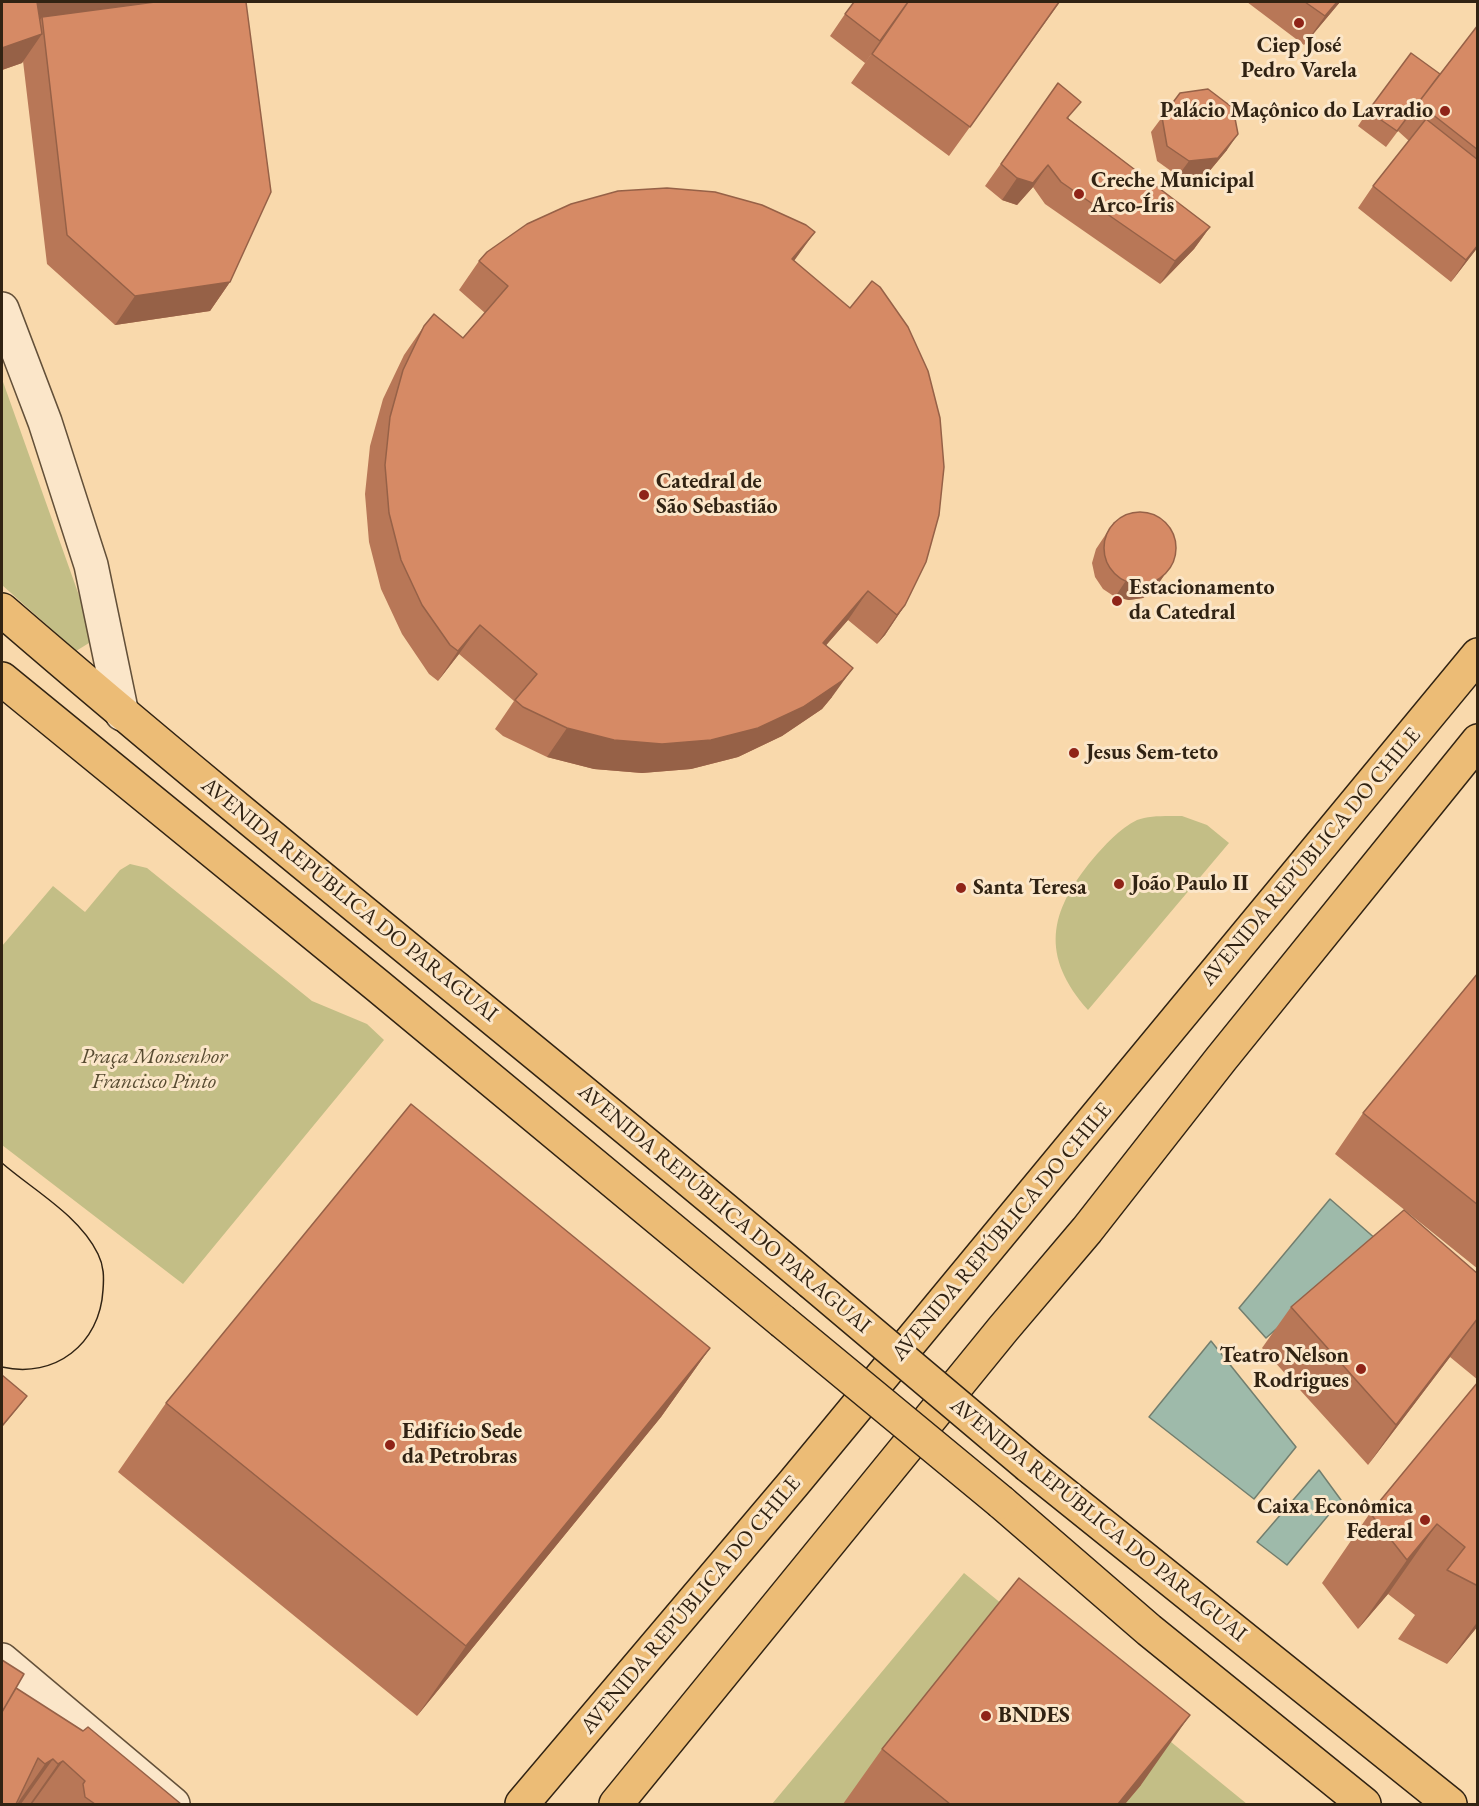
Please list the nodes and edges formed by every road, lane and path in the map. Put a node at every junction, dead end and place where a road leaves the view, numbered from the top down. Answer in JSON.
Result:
{"nodes":[{"id":1,"x":2,"y":309,"type":"edge"},
{"id":2,"x":2,"y":610,"type":"edge"},
{"id":3,"x":1478,"y":655,"type":"edge"},
{"id":4,"x":2,"y":679,"type":"edge"},
{"id":5,"x":122,"y":714,"type":"junction"},
{"id":6,"x":1478,"y":741,"type":"edge"},
{"id":7,"x":2,"y":1660,"type":"edge"},
{"id":8,"x":173,"y":1804,"type":"edge"},
{"id":9,"x":522,"y":1804,"type":"edge"},
{"id":10,"x":616,"y":1804,"type":"edge"},
{"id":11,"x":1364,"y":1804,"type":"edge"},
{"id":12,"x":1450,"y":1804,"type":"edge"}],
"edges":[{"from":1,"to":5,"type":"street"},
{"from":2,"to":5,"type":"main road","name":"AVENIDA REPÚBLICA DO PARAGUAI"},
{"from":3,"to":9,"type":"main road","name":"AVENIDA REPÚBLICA DO CHILE"},
{"from":4,"to":11,"type":"main road","bridge":true},
{"from":5,"to":12,"type":"main road","name":"AVENIDA REPÚBLICA DO PARAGUAI","bridge":true},
{"from":6,"to":10,"type":"main road"},
{"from":7,"to":8,"type":"street"}]}
